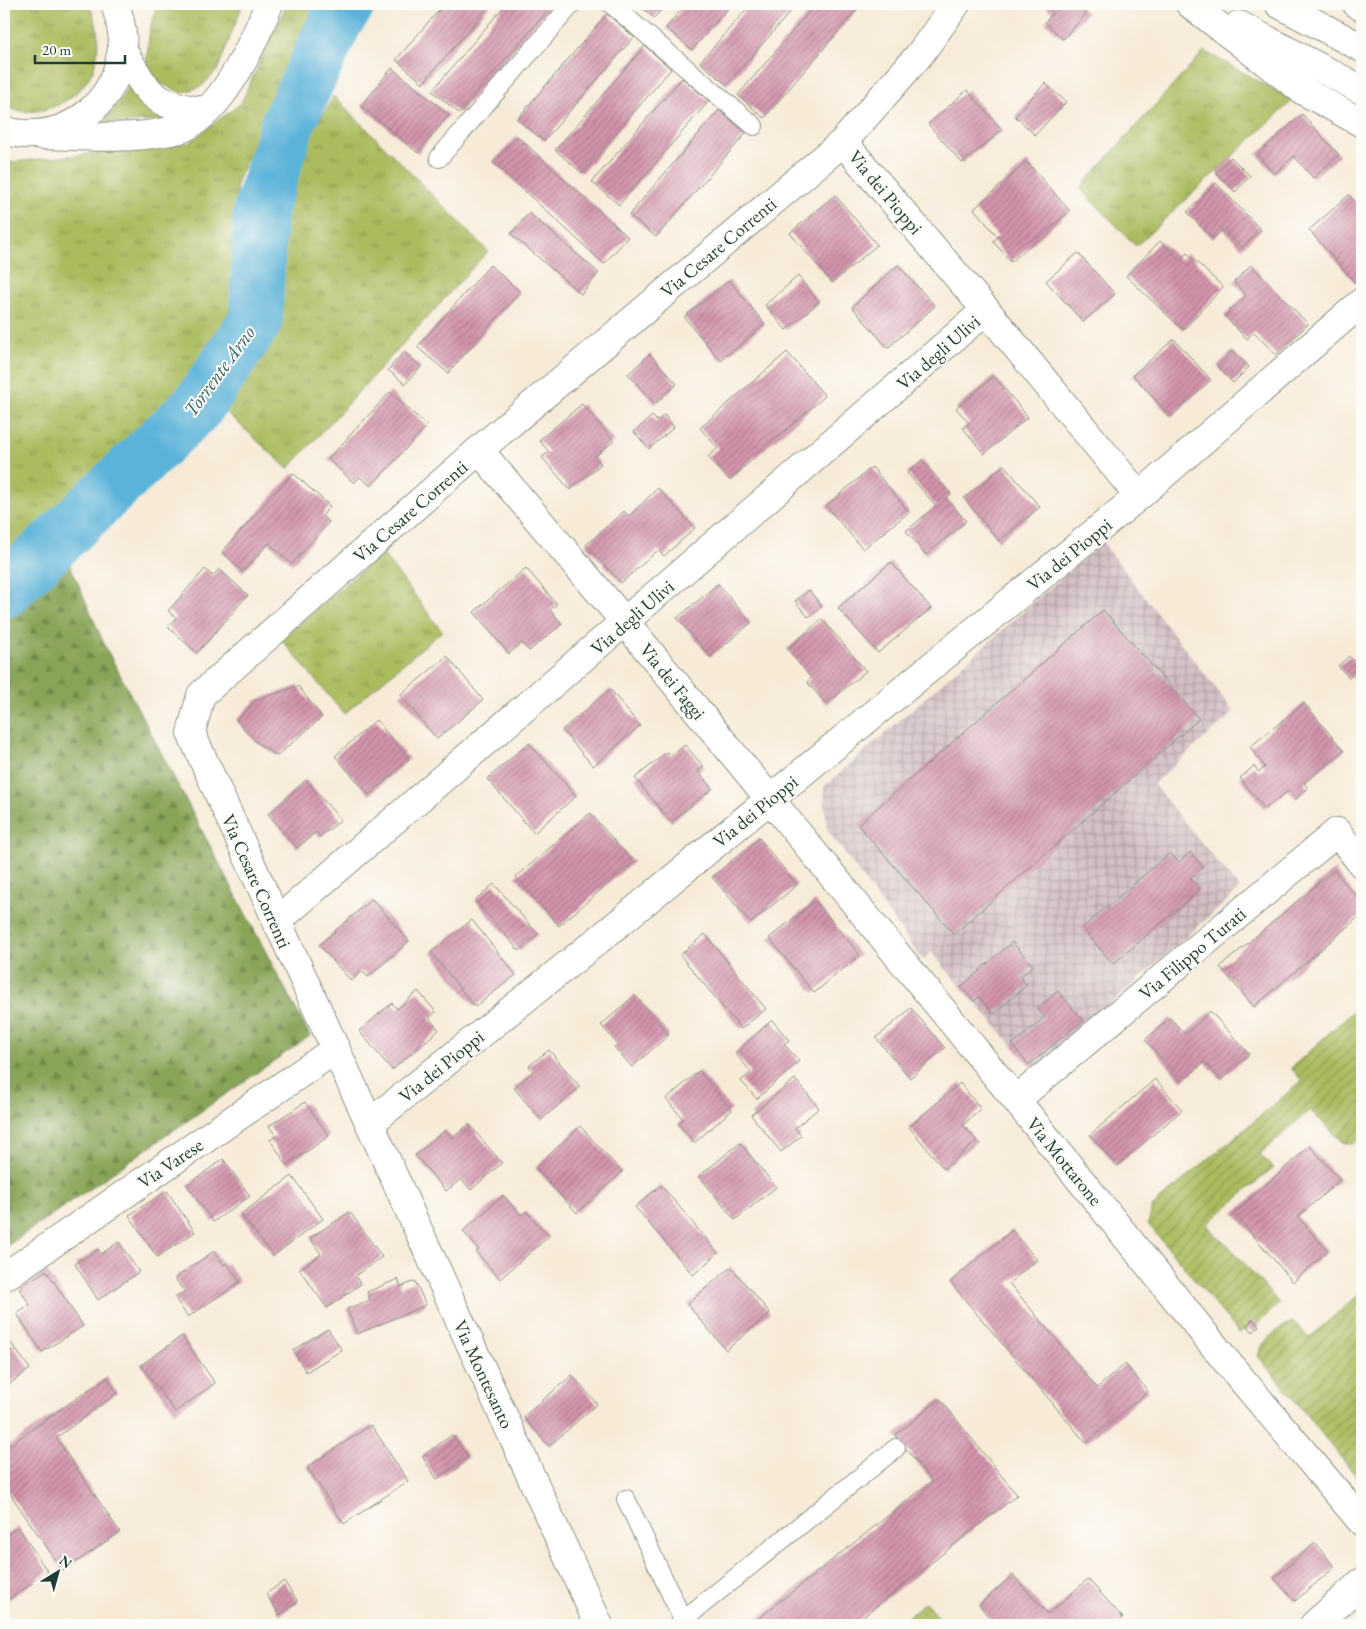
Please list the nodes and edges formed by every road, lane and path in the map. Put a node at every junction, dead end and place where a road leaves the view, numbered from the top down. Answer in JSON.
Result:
{"nodes":[{"id":1,"x":115,"y":4,"type":"edge"},
{"id":2,"x":135,"y":4,"type":"edge"},
{"id":3,"x":269,"y":4,"type":"edge"},
{"id":4,"x":611,"y":4,"type":"edge"},
{"id":5,"x":956,"y":4,"type":"edge"},
{"id":6,"x":1190,"y":4,"type":"edge"},
{"id":7,"x":1198,"y":4,"type":"edge"},
{"id":8,"x":1279,"y":4,"type":"edge"},
{"id":9,"x":1357,"y":4,"type":"edge"},
{"id":10,"x":568,"y":5,"type":"edge"},
{"id":11,"x":1362,"y":7,"type":"edge"},
{"id":12,"x":122,"y":41,"type":"junction"},
{"id":13,"x":1362,"y":48,"type":"edge"},
{"id":14,"x":1362,"y":90,"type":"edge"},
{"id":15,"x":207,"y":111,"type":"junction"},
{"id":16,"x":1362,"y":123,"type":"edge"},
{"id":17,"x":754,"y":126,"type":"dead end"},
{"id":18,"x":4,"y":131,"type":"edge"},
{"id":19,"x":36,"y":134,"type":"junction"},
{"id":20,"x":843,"y":142,"type":"junction"},
{"id":21,"x":439,"y":158,"type":"dead end"},
{"id":22,"x":1362,"y":302,"type":"edge"},
{"id":23,"x":986,"y":310,"type":"junction"},
{"id":24,"x":479,"y":450,"type":"junction"},
{"id":25,"x":1139,"y":496,"type":"junction"},
{"id":26,"x":626,"y":622,"type":"junction"},
{"id":27,"x":769,"y":799,"type":"junction"},
{"id":28,"x":1362,"y":864,"type":"edge"},
{"id":29,"x":276,"y":922,"type":"junction"},
{"id":30,"x":336,"y":1049,"type":"junction"},
{"id":31,"x":1016,"y":1100,"type":"junction"},
{"id":32,"x":370,"y":1123,"type":"junction"},
{"id":33,"x":4,"y":1277,"type":"edge"},
{"id":34,"x":896,"y":1448,"type":"dead end"},
{"id":35,"x":626,"y":1500,"type":"dead end"},
{"id":36,"x":1362,"y":1522,"type":"edge"},
{"id":37,"x":1362,"y":1582,"type":"edge"},
{"id":38,"x":599,"y":1625,"type":"edge"},
{"id":39,"x":1314,"y":1625,"type":"edge"}],
"edges":[{"from":1,"to":12,"type":"main road"},
{"from":2,"to":12,"type":"main road"},
{"from":3,"to":15,"type":"main road"},
{"from":4,"to":17,"type":"lane"},
{"from":5,"to":20,"type":"main road","name":"Via Cesare Correnti"},
{"from":6,"to":16,"type":"main road"},
{"from":7,"to":14,"type":"main road"},
{"from":8,"to":13,"type":"main road"},
{"from":9,"to":11,"type":"main road"},
{"from":10,"to":21,"type":"lane"},
{"from":12,"to":15,"type":"main road"},
{"from":12,"to":19,"type":"main road"},
{"from":15,"to":19,"type":"main road"},
{"from":18,"to":19,"type":"main road"},
{"from":20,"to":23,"type":"main road","name":"Via dei Pioppi"},
{"from":20,"to":24,"type":"main road","name":"Via Cesare Correnti"},
{"from":22,"to":25,"type":"main road","name":"Via dei Pioppi"},
{"from":23,"to":25,"type":"main road","name":"Via dei Pioppi"},
{"from":23,"to":26,"type":"main road","name":"Via degli Ulivi"},
{"from":24,"to":26,"type":"main road","name":"Via dei Faggi"},
{"from":24,"to":29,"type":"main road","name":"Via Cesare Correnti"},
{"from":25,"to":27,"type":"main road","name":"Via dei Pioppi"},
{"from":26,"to":27,"type":"main road","name":"Via dei Faggi"},
{"from":26,"to":29,"type":"main road","name":"Via degli Ulivi"},
{"from":27,"to":31,"type":"main road","name":"Via Mottarone"},
{"from":27,"to":32,"type":"main road","name":"Via dei Pioppi"},
{"from":28,"to":31,"type":"main road","name":"Via Filippo Turati"},
{"from":29,"to":30,"type":"main road","name":"Via Cesare Correnti"},
{"from":30,"to":32,"type":"main road","name":"Via Cesare Correnti"},
{"from":30,"to":33,"type":"main road","name":"Via Varese"},
{"from":31,"to":36,"type":"main road","name":"Via Mottarone"},
{"from":32,"to":38,"type":"main road","name":"Via Montesanto"},
{"from":34,"to":35,"type":"lane"},
{"from":37,"to":39,"type":"main road"}]}
